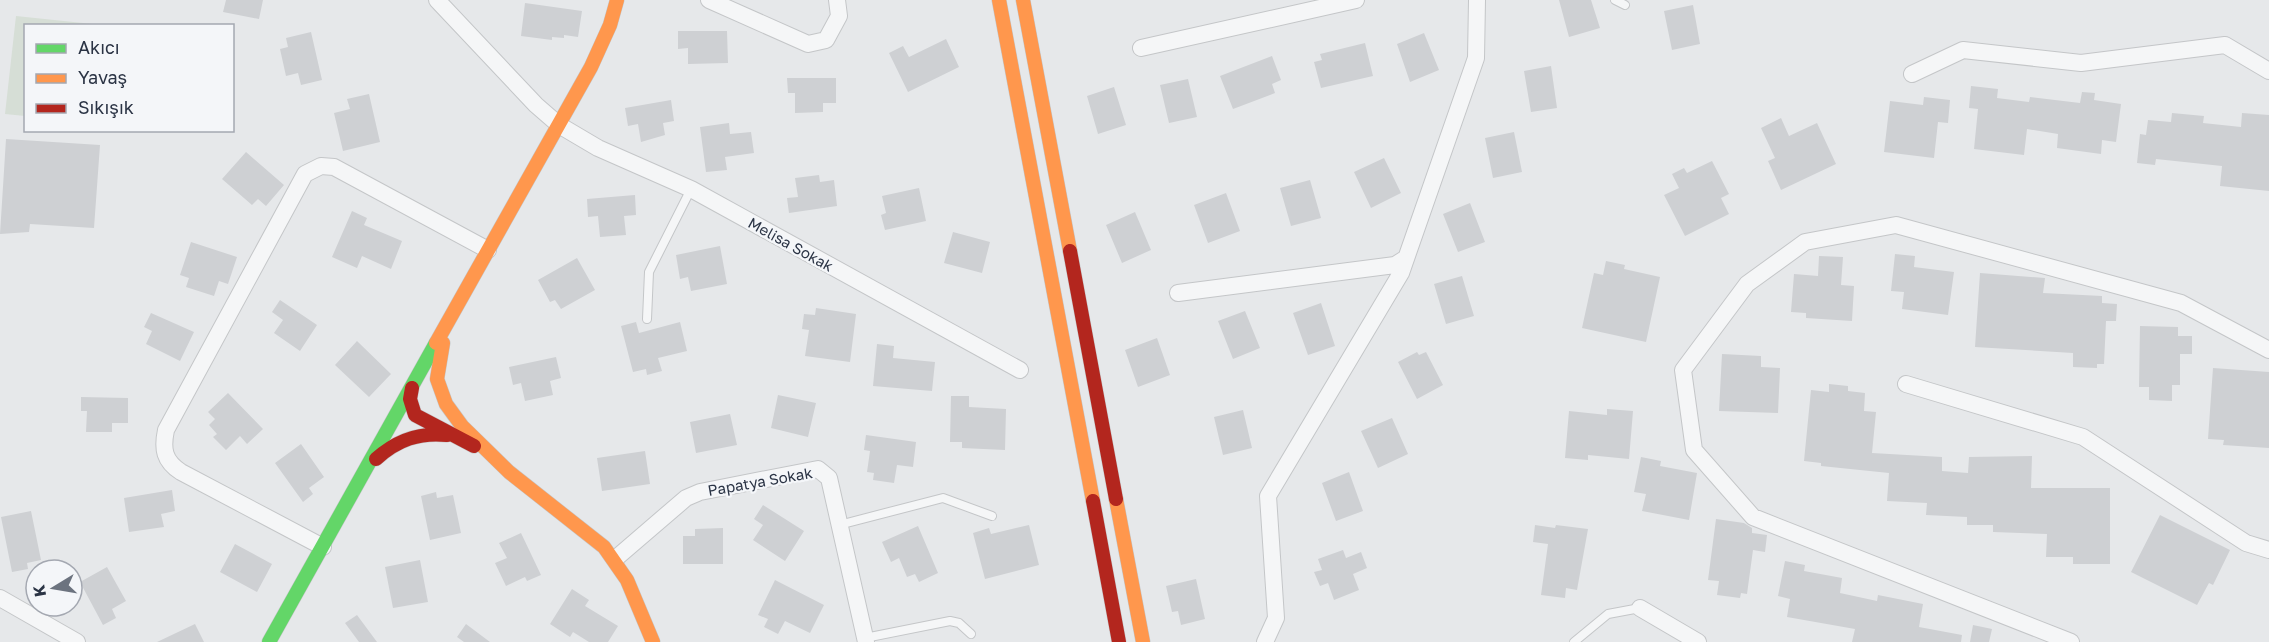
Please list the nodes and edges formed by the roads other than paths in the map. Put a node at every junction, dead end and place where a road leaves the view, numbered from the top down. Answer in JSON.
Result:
{"nodes":[{"id":1,"x":437,"y":0,"type":"edge"},
{"id":2,"x":617,"y":0,"type":"edge"},
{"id":3,"x":709,"y":0,"type":"edge"},
{"id":4,"x":837,"y":0,"type":"edge"},
{"id":5,"x":999,"y":0,"type":"edge"},
{"id":6,"x":1023,"y":0,"type":"edge"},
{"id":7,"x":1356,"y":0,"type":"edge"},
{"id":8,"x":1477,"y":0,"type":"edge"},
{"id":9,"x":1615,"y":0,"type":"edge"},
{"id":10,"x":1625,"y":5,"type":"dead end"},
{"id":11,"x":1141,"y":48,"type":"dead end"},
{"id":12,"x":2269,"y":71,"type":"edge"},
{"id":13,"x":1911,"y":74,"type":"dead end"},
{"id":14,"x":559,"y":125,"type":"junction"},
{"id":15,"x":692,"y":189,"type":"junction"},
{"id":16,"x":488,"y":250,"type":"junction"},
{"id":17,"x":1406,"y":258,"type":"junction"},
{"id":18,"x":1178,"y":293,"type":"dead end"},
{"id":19,"x":647,"y":319,"type":"dead end"},
{"id":20,"x":446,"y":327,"type":"junction"},
{"id":21,"x":2269,"y":350,"type":"edge"},
{"id":22,"x":1020,"y":370,"type":"dead end"},
{"id":23,"x":1906,"y":384,"type":"dead end"},
{"id":24,"x":412,"y":388,"type":"junction"},
{"id":25,"x":453,"y":436,"type":"junction"},
{"id":26,"x":494,"y":458,"type":"junction"},
{"id":27,"x":367,"y":469,"type":"junction"},
{"id":28,"x":992,"y":516,"type":"dead end"},
{"id":29,"x":839,"y":525,"type":"junction"},
{"id":30,"x":323,"y":547,"type":"junction"},
{"id":31,"x":2269,"y":550,"type":"edge"},
{"id":32,"x":615,"y":560,"type":"junction"},
{"id":33,"x":0,"y":598,"type":"edge"},
{"id":34,"x":1640,"y":608,"type":"joint"},
{"id":35,"x":971,"y":634,"type":"dead end"},
{"id":36,"x":865,"y":640,"type":"edge"},
{"id":37,"x":77,"y":642,"type":"edge"},
{"id":38,"x":269,"y":642,"type":"edge"},
{"id":39,"x":653,"y":642,"type":"edge"},
{"id":40,"x":1119,"y":642,"type":"edge"},
{"id":41,"x":1143,"y":642,"type":"edge"},
{"id":42,"x":1265,"y":642,"type":"edge"},
{"id":43,"x":1574,"y":642,"type":"edge"},
{"id":44,"x":1698,"y":642,"type":"edge"},
{"id":45,"x":2071,"y":642,"type":"edge"}],
"edges":[{"from":1,"to":14,"type":"street","name":"Melisa Sokak"},
{"from":2,"to":14,"type":"street"},
{"from":3,"to":4,"type":"street"},
{"from":5,"to":40,"type":"street"},
{"from":6,"to":41,"type":"street"},
{"from":7,"to":11,"type":"street"},
{"from":8,"to":17,"type":"street"},
{"from":9,"to":10,"type":"lane"},
{"from":12,"to":13,"type":"street"},
{"from":14,"to":15,"type":"street","name":"Melisa Sokak"},
{"from":14,"to":16,"type":"street"},
{"from":15,"to":19,"type":"lane"},
{"from":15,"to":22,"type":"street","name":"Melisa Sokak"},
{"from":16,"to":20,"type":"street"},
{"from":16,"to":30,"type":"street"},
{"from":17,"to":18,"type":"street"},
{"from":17,"to":42,"type":"street"},
{"from":20,"to":24,"type":"street"},
{"from":20,"to":26,"type":"street"},
{"from":21,"to":45,"type":"street"},
{"from":23,"to":31,"type":"street"},
{"from":24,"to":25,"type":"street"},
{"from":24,"to":27,"type":"street"},
{"from":25,"to":26,"type":"street"},
{"from":25,"to":27,"type":"street"},
{"from":26,"to":32,"type":"street"},
{"from":27,"to":30,"type":"street"},
{"from":28,"to":29,"type":"lane"},
{"from":29,"to":32,"type":"street","name":"Papatya Sokak"},
{"from":29,"to":36,"type":"street","name":"Papatya Sokak"},
{"from":30,"to":38,"type":"street"},
{"from":32,"to":39,"type":"street"},
{"from":33,"to":37,"type":"street"},
{"from":34,"to":43,"type":"lane"},
{"from":34,"to":44,"type":"street"},
{"from":35,"to":36,"type":"lane"}]}
